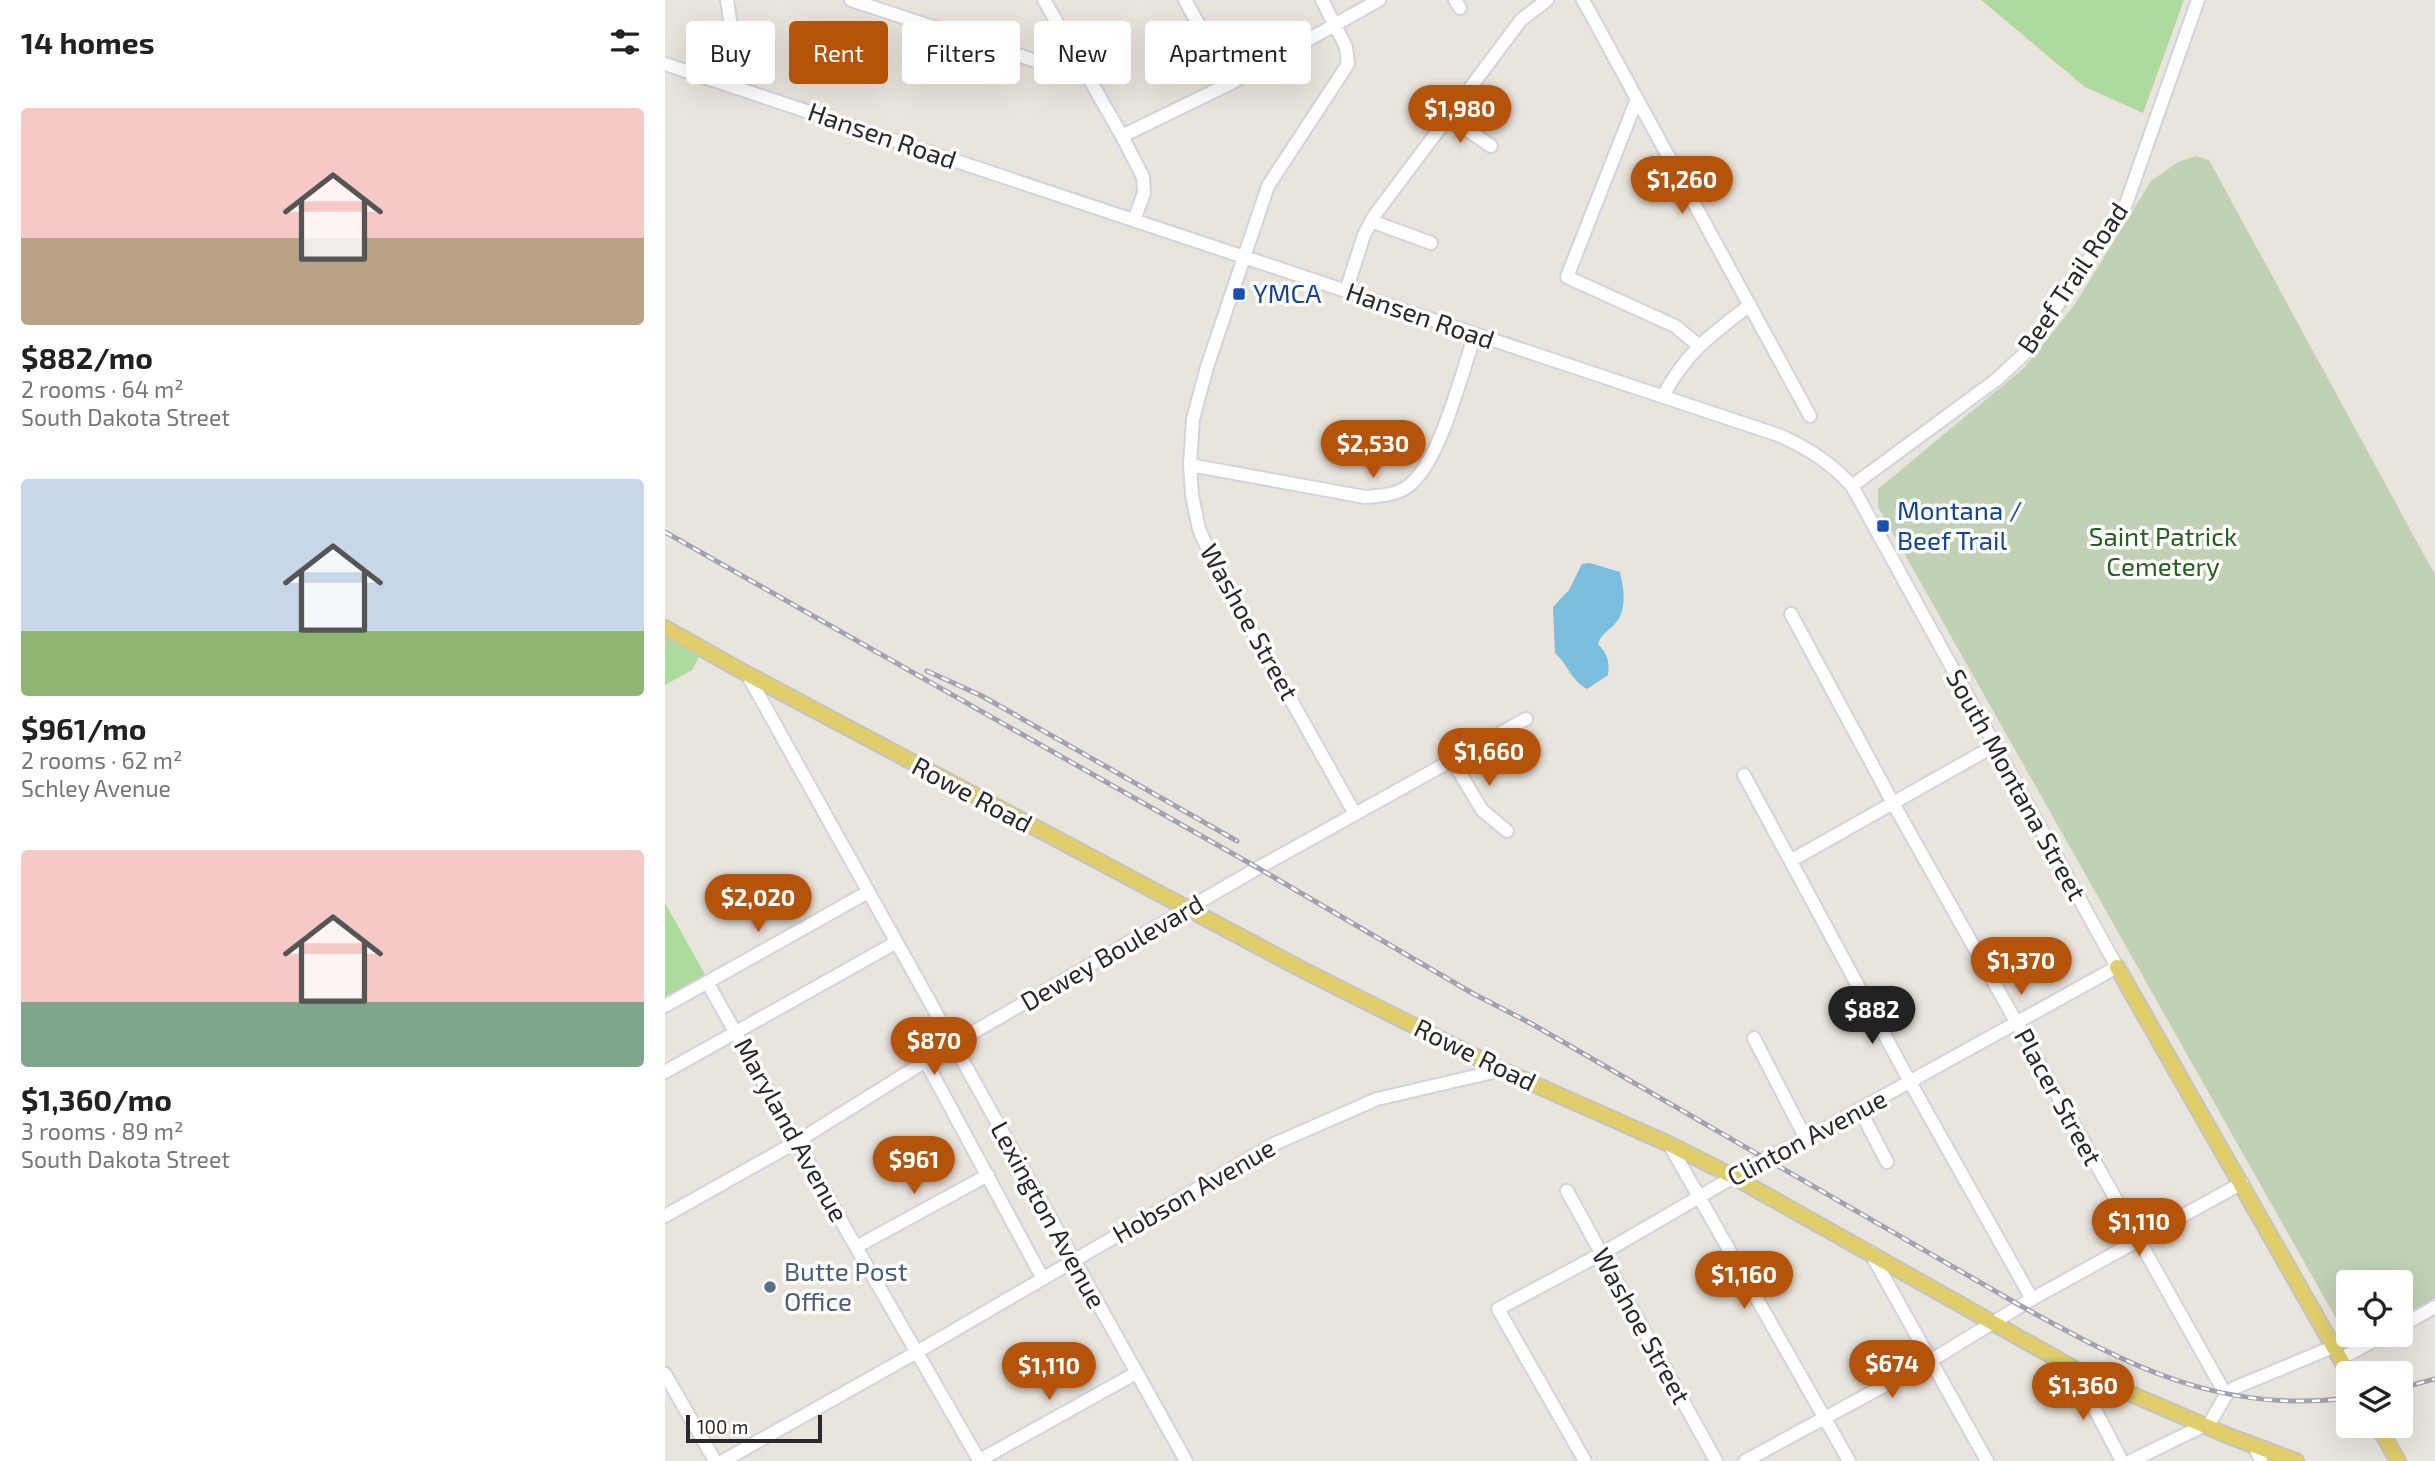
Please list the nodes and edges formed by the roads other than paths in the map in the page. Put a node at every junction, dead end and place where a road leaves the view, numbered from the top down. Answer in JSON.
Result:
{"nodes":[{"id":1,"x":727,"y":0,"type":"edge"},
{"id":2,"x":851,"y":0,"type":"edge"},
{"id":3,"x":1044,"y":0,"type":"edge"},
{"id":4,"x":1185,"y":0,"type":"edge"},
{"id":5,"x":1322,"y":0,"type":"edge"},
{"id":6,"x":1379,"y":0,"type":"edge"},
{"id":7,"x":1547,"y":0,"type":"edge"},
{"id":8,"x":1583,"y":0,"type":"edge"},
{"id":9,"x":2198,"y":0,"type":"edge"},
{"id":10,"x":1056,"y":21,"type":"edge"},
{"id":11,"x":1197,"y":21,"type":"edge"},
{"id":12,"x":1336,"y":24,"type":"junction"},
{"id":13,"x":1311,"y":38,"type":"edge"},
{"id":14,"x":1034,"y":61,"type":"edge"},
{"id":15,"x":665,"y":64,"type":"edge"},
{"id":16,"x":1092,"y":84,"type":"edge"},
{"id":17,"x":1229,"y":84,"type":"edge"},
{"id":18,"x":737,"y":88,"type":"junction"},
{"id":19,"x":1637,"y":99,"type":"junction"},
{"id":20,"x":1448,"y":117,"type":"junction"},
{"id":21,"x":1122,"y":136,"type":"junction"},
{"id":22,"x":1491,"y":146,"type":"dead end"},
{"id":23,"x":1134,"y":220,"type":"junction"},
{"id":24,"x":1371,"y":221,"type":"junction"},
{"id":25,"x":1431,"y":243,"type":"dead end"},
{"id":26,"x":1245,"y":256,"type":"junction"},
{"id":27,"x":1346,"y":291,"type":"junction"},
{"id":28,"x":1750,"y":305,"type":"junction"},
{"id":29,"x":1475,"y":335,"type":"junction"},
{"id":30,"x":1698,"y":345,"type":"junction"},
{"id":31,"x":1663,"y":396,"type":"junction"},
{"id":32,"x":1810,"y":416,"type":"dead end"},
{"id":33,"x":1190,"y":465,"type":"junction"},
{"id":34,"x":1852,"y":486,"type":"junction"},
{"id":35,"x":1791,"y":614,"type":"dead end"},
{"id":36,"x":665,"y":628,"type":"edge"},
{"id":37,"x":747,"y":674,"type":"junction"},
{"id":38,"x":1526,"y":719,"type":"dead end"},
{"id":39,"x":1994,"y":746,"type":"junction"},
{"id":40,"x":1452,"y":760,"type":"junction"},
{"id":41,"x":1744,"y":775,"type":"dead end"},
{"id":42,"x":1893,"y":803,"type":"junction"},
{"id":43,"x":1355,"y":814,"type":"junction"},
{"id":44,"x":1507,"y":831,"type":"dead end"},
{"id":45,"x":1792,"y":860,"type":"junction"},
{"id":46,"x":867,"y":892,"type":"junction"},
{"id":47,"x":1187,"y":910,"type":"junction"},
{"id":48,"x":895,"y":943,"type":"junction"},
{"id":49,"x":2117,"y":967,"type":"junction"},
{"id":50,"x":707,"y":982,"type":"junction"},
{"id":51,"x":665,"y":1006,"type":"edge"},
{"id":52,"x":2016,"y":1023,"type":"junction"},
{"id":53,"x":737,"y":1033,"type":"junction"},
{"id":54,"x":1754,"y":1038,"type":"dead end"},
{"id":55,"x":953,"y":1044,"type":"junction"},
{"id":56,"x":926,"y":1062,"type":"junction"},
{"id":57,"x":1502,"y":1070,"type":"junction"},
{"id":58,"x":665,"y":1072,"type":"edge"},
{"id":59,"x":1910,"y":1082,"type":"junction"},
{"id":60,"x":1860,"y":1110,"type":"junction"},
{"id":61,"x":1806,"y":1139,"type":"junction"},
{"id":62,"x":798,"y":1141,"type":"junction"},
{"id":63,"x":1669,"y":1144,"type":"junction"},
{"id":64,"x":1887,"y":1162,"type":"dead end"},
{"id":65,"x":988,"y":1175,"type":"junction"},
{"id":66,"x":1734,"y":1177,"type":"junction"},
{"id":67,"x":2242,"y":1183,"type":"junction"},
{"id":68,"x":1567,"y":1191,"type":"dead end"},
{"id":69,"x":1699,"y":1197,"type":"junction"},
{"id":70,"x":665,"y":1216,"type":"edge"},
{"id":71,"x":2138,"y":1240,"type":"junction"},
{"id":72,"x":856,"y":1247,"type":"junction"},
{"id":73,"x":1870,"y":1252,"type":"junction"},
{"id":74,"x":1601,"y":1254,"type":"junction"},
{"id":75,"x":1074,"y":1261,"type":"junction"},
{"id":76,"x":1043,"y":1279,"type":"junction"},
{"id":77,"x":2032,"y":1299,"type":"junction"},
{"id":78,"x":2435,"y":1307,"type":"edge"},
{"id":79,"x":2413,"y":1319,"type":"edge"},
{"id":80,"x":1992,"y":1323,"type":"junction"},
{"id":81,"x":2353,"y":1347,"type":"edge"},
{"id":82,"x":917,"y":1352,"type":"junction"},
{"id":83,"x":2337,"y":1353,"type":"junction"},
{"id":84,"x":1930,"y":1360,"type":"junction"},
{"id":85,"x":2342,"y":1361,"type":"edge"},
{"id":86,"x":1136,"y":1373,"type":"junction"},
{"id":87,"x":2082,"y":1373,"type":"junction"},
{"id":88,"x":665,"y":1374,"type":"edge"},
{"id":89,"x":2226,"y":1395,"type":"junction"},
{"id":90,"x":1824,"y":1418,"type":"junction"},
{"id":91,"x":2206,"y":1425,"type":"junction"},
{"id":92,"x":2385,"y":1438,"type":"edge"},
{"id":93,"x":2254,"y":1445,"type":"junction"},
{"id":94,"x":715,"y":1461,"type":"edge"},
{"id":95,"x":723,"y":1461,"type":"edge"},
{"id":96,"x":978,"y":1461,"type":"edge"},
{"id":97,"x":1186,"y":1461,"type":"edge"},
{"id":98,"x":1585,"y":1461,"type":"edge"},
{"id":99,"x":1716,"y":1461,"type":"edge"},
{"id":100,"x":1745,"y":1461,"type":"edge"},
{"id":101,"x":1849,"y":1461,"type":"edge"},
{"id":102,"x":1987,"y":1461,"type":"edge"},
{"id":103,"x":2122,"y":1461,"type":"edge"},
{"id":104,"x":2131,"y":1461,"type":"edge"},
{"id":105,"x":2261,"y":1461,"type":"edge"},
{"id":106,"x":2295,"y":1461,"type":"edge"},
{"id":107,"x":2398,"y":1461,"type":"edge"}],
"edges":[{"from":1,"to":18,"type":"street"},
{"from":2,"to":14,"type":"street"},
{"from":3,"to":10,"type":"street"},
{"from":4,"to":11,"type":"street"},
{"from":5,"to":12,"type":"street","name":"Washoe Street"},
{"from":6,"to":12,"type":"street"},
{"from":7,"to":20,"type":"street"},
{"from":8,"to":19,"type":"street"},
{"from":9,"to":34,"type":"street","name":"Beef Trail Road"},
{"from":12,"to":13,"type":"street"},
{"from":12,"to":26,"type":"street","name":"Washoe Street"},
{"from":15,"to":18,"type":"street","name":"Hansen Road"},
{"from":16,"to":21,"type":"street"},
{"from":17,"to":21,"type":"street"},
{"from":18,"to":23,"type":"street","name":"Hansen Road"},
{"from":19,"to":28,"type":"street"},
{"from":19,"to":30,"type":"street"},
{"from":20,"to":22,"type":"street"},
{"from":20,"to":24,"type":"street"},
{"from":21,"to":23,"type":"street"},
{"from":23,"to":26,"type":"street","name":"Hansen Road"},
{"from":24,"to":25,"type":"street"},
{"from":24,"to":27,"type":"street"},
{"from":26,"to":27,"type":"street","name":"Hansen Road"},
{"from":26,"to":33,"type":"street","name":"Washoe Street"},
{"from":27,"to":29,"type":"street","name":"Hansen Road"},
{"from":28,"to":30,"type":"street"},
{"from":28,"to":32,"type":"street"},
{"from":29,"to":31,"type":"street","name":"Hansen Road"},
{"from":29,"to":33,"type":"street"},
{"from":30,"to":31,"type":"street"},
{"from":31,"to":34,"type":"street","name":"Hansen Road"},
{"from":33,"to":43,"type":"street","name":"Washoe Street"},
{"from":34,"to":39,"type":"street","name":"South Montana Street"},
{"from":35,"to":42,"type":"street","name":"Placer Street"},
{"from":36,"to":37,"type":"main road","name":"Rowe Road"},
{"from":37,"to":46,"type":"street","name":"Lexington Avenue"},
{"from":37,"to":47,"type":"main road","name":"Rowe Road"},
{"from":38,"to":40,"type":"street","name":"Dewey Boulevard"},
{"from":39,"to":42,"type":"street"},
{"from":39,"to":49,"type":"street","name":"South Montana Street"},
{"from":40,"to":43,"type":"street","name":"Dewey Boulevard"},
{"from":40,"to":44,"type":"street"},
{"from":41,"to":45,"type":"street"},
{"from":42,"to":45,"type":"street"},
{"from":42,"to":52,"type":"street","name":"Placer Street"},
{"from":43,"to":47,"type":"street","name":"Dewey Boulevard"},
{"from":45,"to":59,"type":"street"},
{"from":46,"to":48,"type":"street","name":"Lexington Avenue"},
{"from":46,"to":50,"type":"street"},
{"from":47,"to":55,"type":"street","name":"Dewey Boulevard"},
{"from":47,"to":57,"type":"main road","name":"Rowe Road"},
{"from":48,"to":53,"type":"street"},
{"from":48,"to":55,"type":"street","name":"Lexington Avenue"},
{"from":49,"to":52,"type":"street","name":"Clinton Avenue"},
{"from":49,"to":67,"type":"main road","name":"South Montana Street"},
{"from":50,"to":51,"type":"street"},
{"from":50,"to":53,"type":"street","name":"Maryland Avenue"},
{"from":52,"to":59,"type":"street","name":"Clinton Avenue"},
{"from":52,"to":71,"type":"street","name":"Placer Street"},
{"from":53,"to":58,"type":"street"},
{"from":53,"to":62,"type":"street","name":"Maryland Avenue"},
{"from":54,"to":61,"type":"street"},
{"from":55,"to":56,"type":"street","name":"Dewey Boulevard"},
{"from":55,"to":75,"type":"street","name":"Lexington Avenue"},
{"from":56,"to":62,"type":"street","name":"Dewey Boulevard"},
{"from":56,"to":65,"type":"street"},
{"from":57,"to":63,"type":"main road","name":"Rowe Road"},
{"from":57,"to":75,"type":"street","name":"Hobson Avenue"},
{"from":59,"to":60,"type":"street","name":"Clinton Avenue"},
{"from":59,"to":77,"type":"street"},
{"from":60,"to":61,"type":"street","name":"Clinton Avenue"},
{"from":60,"to":64,"type":"street"},
{"from":61,"to":66,"type":"street","name":"Clinton Avenue"},
{"from":62,"to":70,"type":"street","name":"Dewey Boulevard"},
{"from":62,"to":72,"type":"street","name":"Maryland Avenue"},
{"from":63,"to":66,"type":"main road","name":"Rowe Road"},
{"from":63,"to":69,"type":"street"},
{"from":65,"to":72,"type":"street"},
{"from":65,"to":76,"type":"street"},
{"from":66,"to":69,"type":"street","name":"Clinton Avenue"},
{"from":66,"to":73,"type":"main road","name":"Rowe Road"},
{"from":67,"to":71,"type":"street"},
{"from":67,"to":83,"type":"main road","name":"South Montana Street"},
{"from":68,"to":74,"type":"street","name":"Washoe Street"},
{"from":69,"to":74,"type":"street","name":"Clinton Avenue"},
{"from":69,"to":90,"type":"street"},
{"from":71,"to":77,"type":"street"},
{"from":71,"to":89,"type":"street","name":"Placer Street"},
{"from":72,"to":82,"type":"street","name":"Maryland Avenue"},
{"from":73,"to":80,"type":"main road","name":"Rowe Road"},
{"from":73,"to":84,"type":"street"},
{"from":74,"to":98,"type":"street","name":"Clinton Avenue"},
{"from":74,"to":99,"type":"street","name":"Washoe Street"},
{"from":75,"to":76,"type":"street","name":"Hobson Avenue"},
{"from":75,"to":86,"type":"street","name":"Lexington Avenue"},
{"from":76,"to":82,"type":"street","name":"Hobson Avenue"},
{"from":77,"to":80,"type":"street"},
{"from":78,"to":79,"type":"street"},
{"from":80,"to":84,"type":"street"},
{"from":80,"to":87,"type":"main road","name":"Rowe Road"},
{"from":81,"to":83,"type":"street"},
{"from":82,"to":95,"type":"street","name":"Hobson Avenue"},
{"from":82,"to":96,"type":"street","name":"Maryland Avenue"},
{"from":83,"to":85,"type":"main road","name":"South Montana Street"},
{"from":83,"to":89,"type":"street"},
{"from":84,"to":90,"type":"street"},
{"from":84,"to":102,"type":"street"},
{"from":86,"to":96,"type":"street"},
{"from":86,"to":97,"type":"street","name":"Lexington Avenue"},
{"from":87,"to":91,"type":"main road","name":"Rowe Road"},
{"from":87,"to":103,"type":"street"},
{"from":88,"to":94,"type":"street"},
{"from":89,"to":91,"type":"street"},
{"from":90,"to":100,"type":"street"},
{"from":90,"to":101,"type":"street"},
{"from":91,"to":93,"type":"main road","name":"Rowe Road"},
{"from":91,"to":104,"type":"street"},
{"from":92,"to":107,"type":"main road"},
{"from":93,"to":105,"type":"street"},
{"from":93,"to":106,"type":"main road","name":"Rowe Road"}]}
